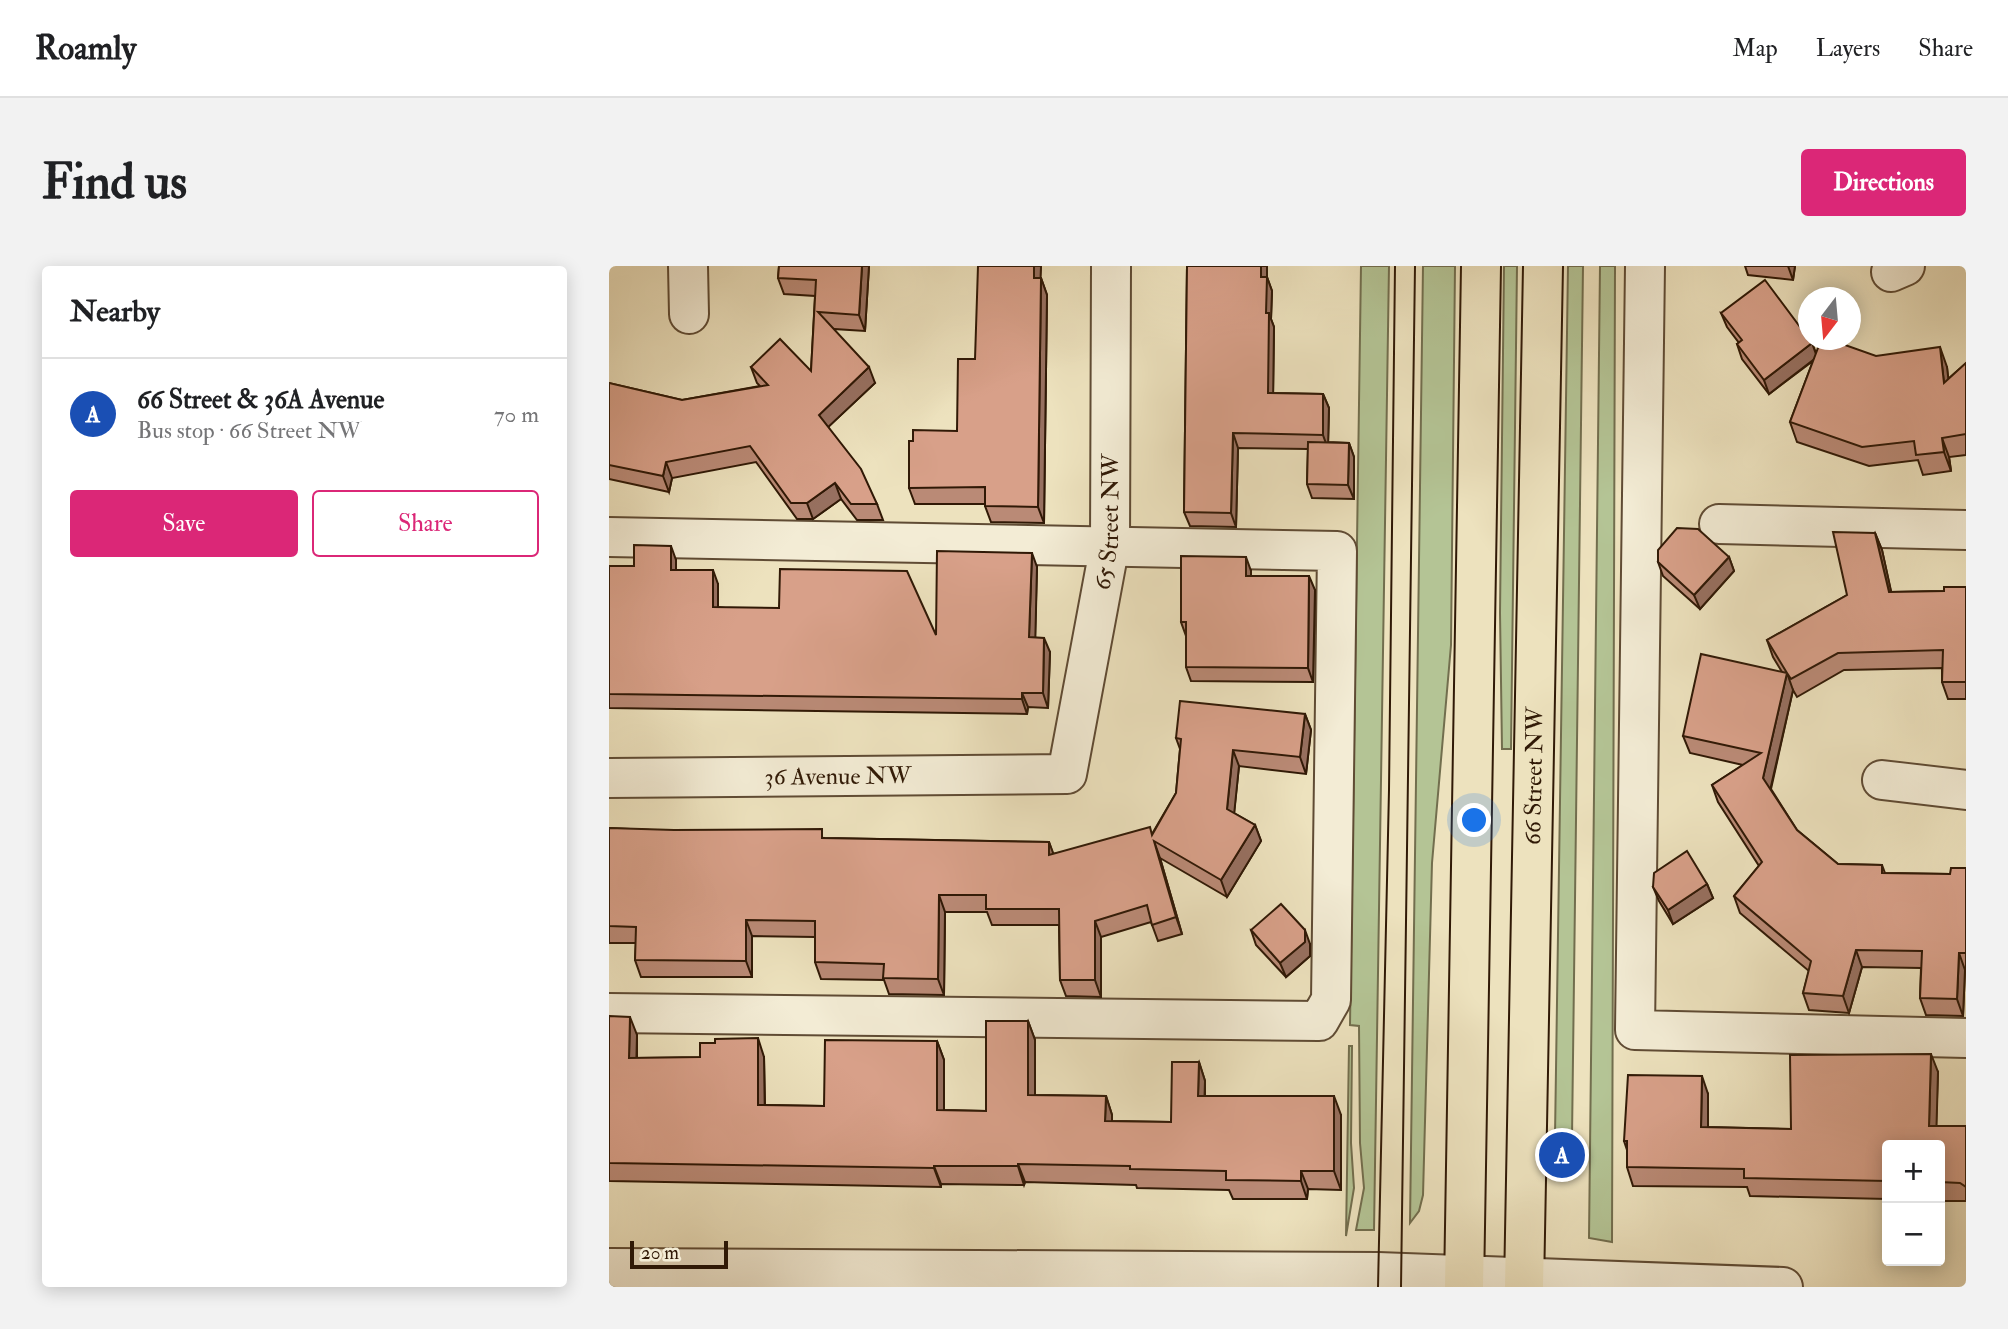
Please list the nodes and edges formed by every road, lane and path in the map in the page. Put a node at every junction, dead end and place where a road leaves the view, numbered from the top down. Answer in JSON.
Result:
{"nodes":[{"id":1,"x":688,"y":266,"type":"edge"},
{"id":2,"x":1111,"y":266,"type":"edge"},
{"id":3,"x":1481,"y":266,"type":"edge"},
{"id":4,"x":1543,"y":266,"type":"edge"},
{"id":5,"x":1646,"y":266,"type":"edge"},
{"id":6,"x":689,"y":314,"type":"dead end"},
{"id":7,"x":1719,"y":524,"type":"dead end"},
{"id":8,"x":1966,"y":530,"type":"edge"},
{"id":9,"x":609,"y":537,"type":"edge"},
{"id":10,"x":1109,"y":544,"type":"junction"},
{"id":11,"x":1067,"y":774,"type":"joint"},
{"id":12,"x":609,"y":778,"type":"edge"},
{"id":13,"x":1882,"y":780,"type":"dead end"},
{"id":14,"x":1966,"y":790,"type":"edge"},
{"id":15,"x":609,"y":1013,"type":"edge"},
{"id":16,"x":1966,"y":1038,"type":"edge"},
{"id":17,"x":625,"y":1274,"type":"edge"},
{"id":18,"x":1464,"y":1281,"type":"edge"},
{"id":19,"x":1524,"y":1282,"type":"edge"},
{"id":20,"x":1783,"y":1287,"type":"edge"}],
"edges":[{"from":1,"to":6,"type":"street"},
{"from":2,"to":10,"type":"street","name":"65 Street NW"},
{"from":3,"to":18,"type":"main road"},
{"from":4,"to":19,"type":"main road","name":"66 Street NW"},
{"from":5,"to":16,"type":"street"},
{"from":7,"to":8,"type":"street"},
{"from":9,"to":10,"type":"street"},
{"from":10,"to":11,"type":"street","name":"65 Street NW"},
{"from":10,"to":15,"type":"street"},
{"from":11,"to":12,"type":"street","name":"36 Avenue NW"},
{"from":13,"to":14,"type":"street"},
{"from":17,"to":18,"type":"street"},
{"from":18,"to":19,"type":"street"},
{"from":19,"to":20,"type":"street"}]}
